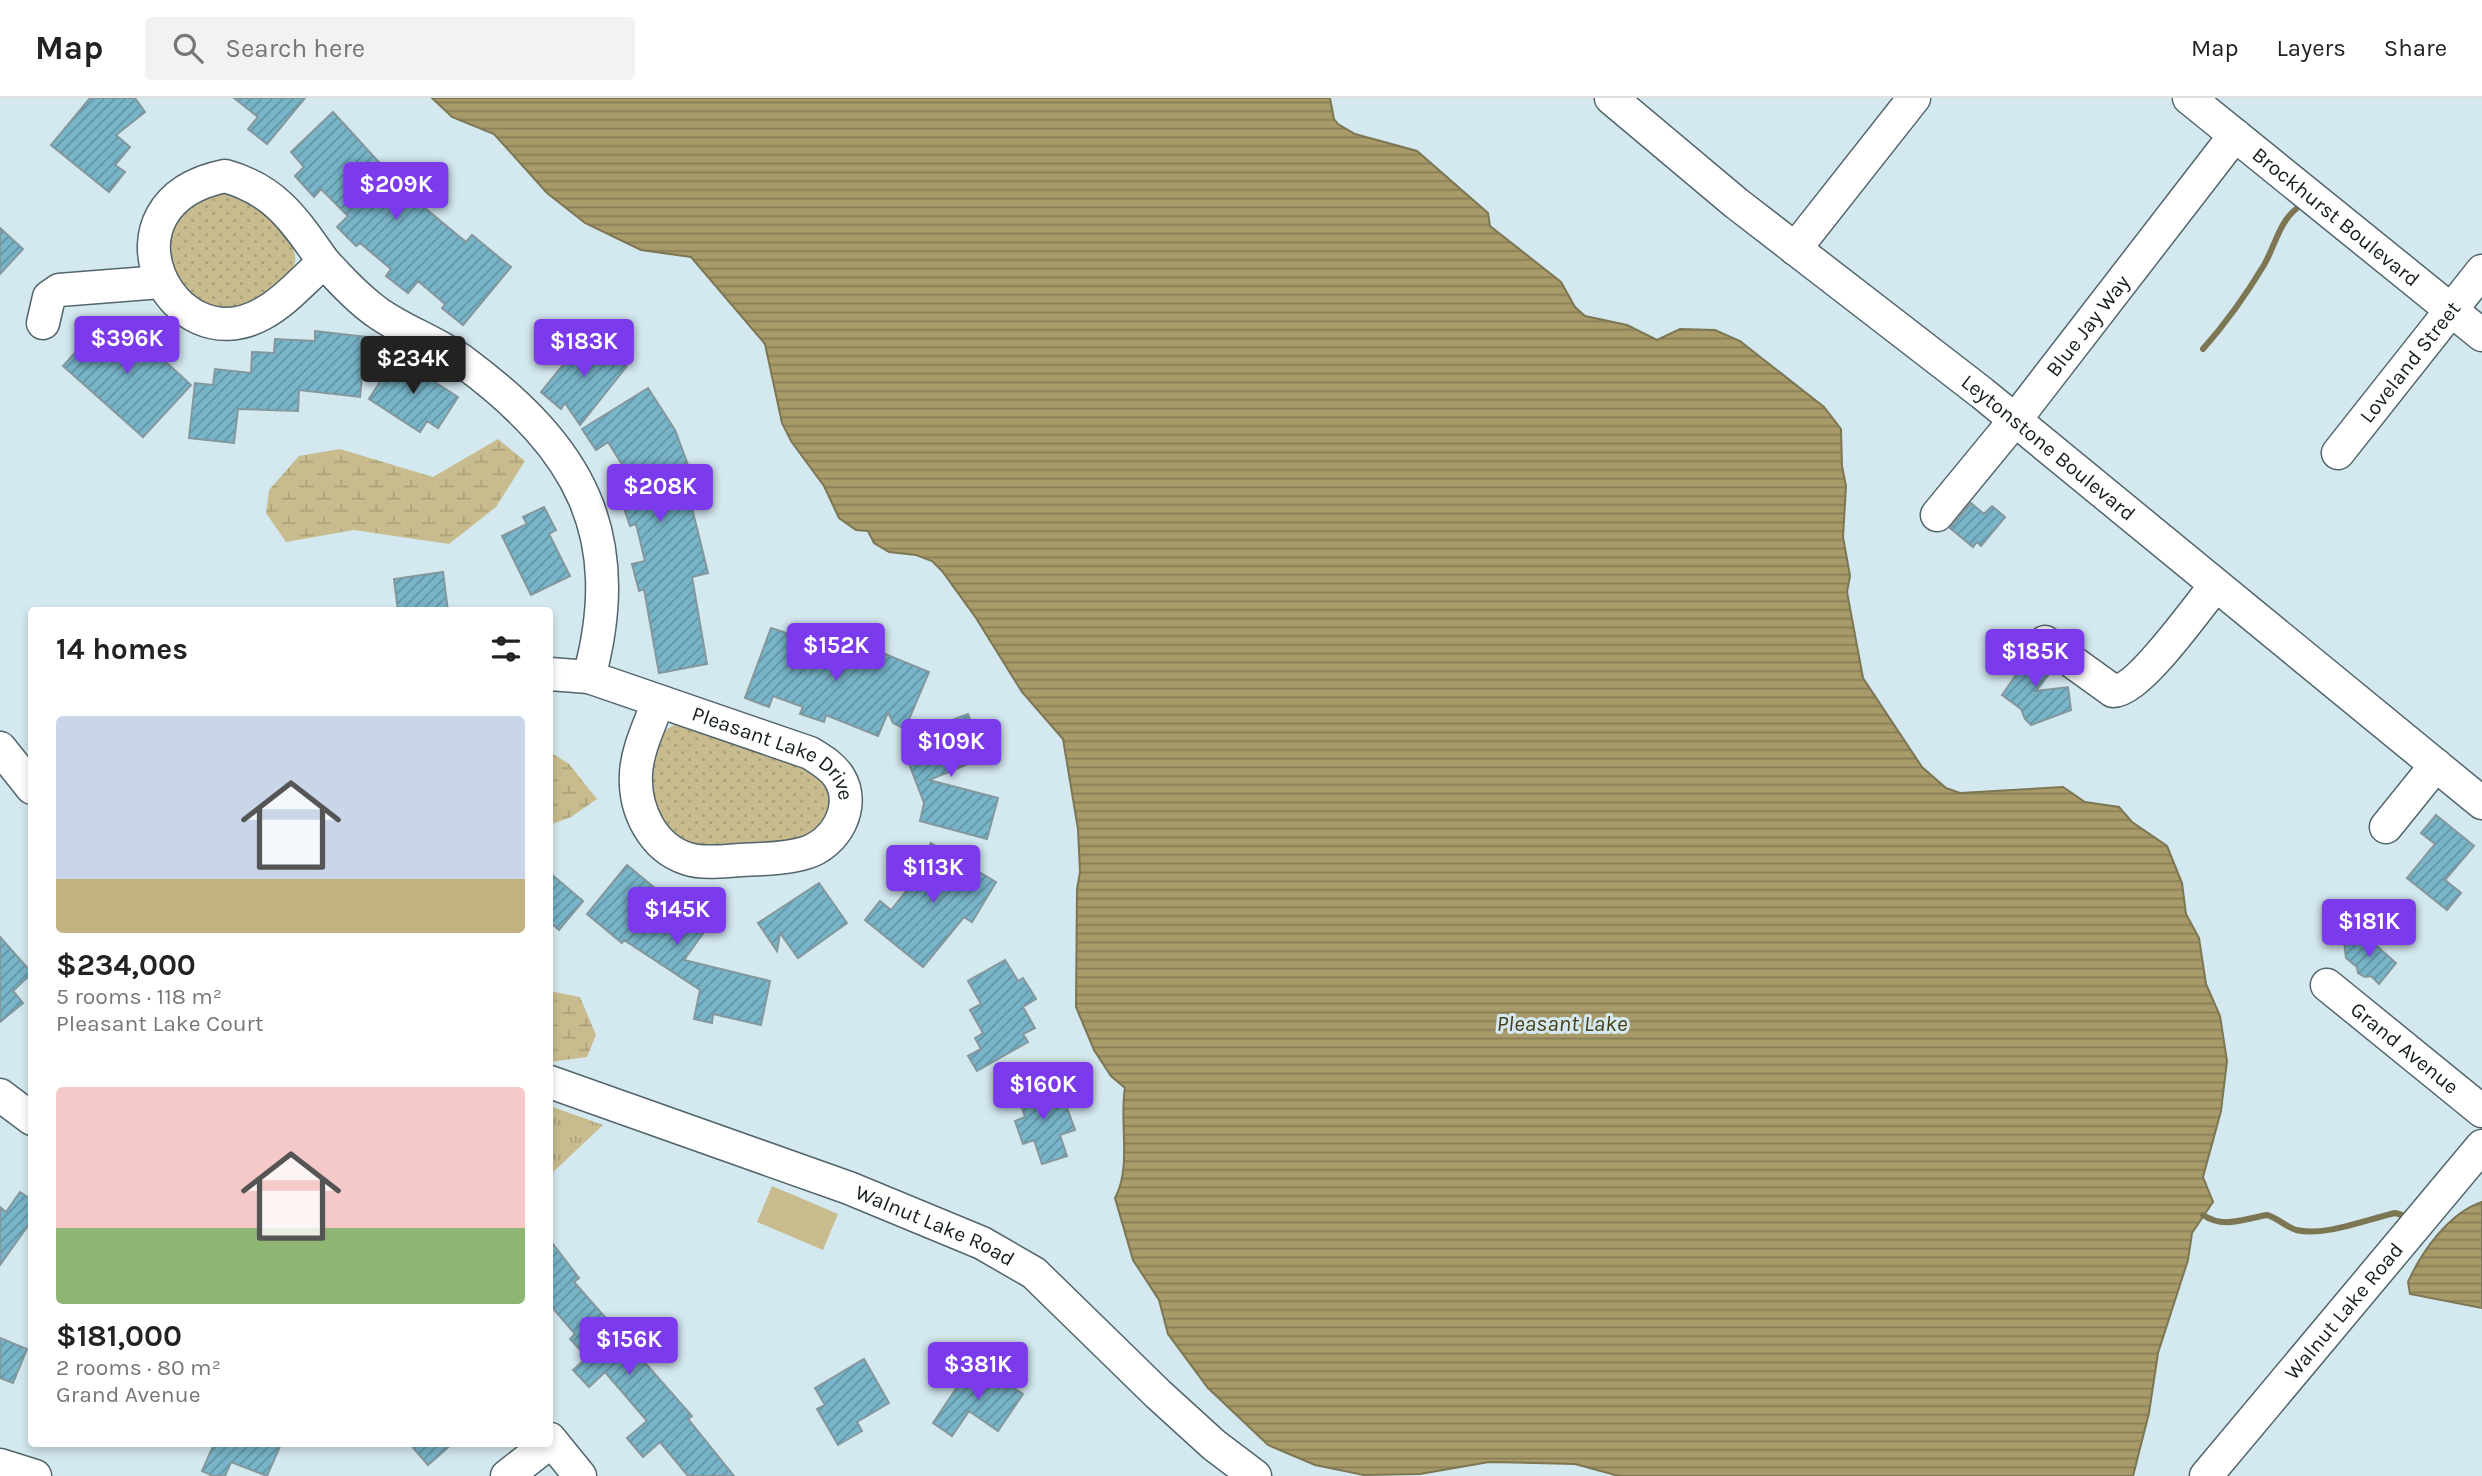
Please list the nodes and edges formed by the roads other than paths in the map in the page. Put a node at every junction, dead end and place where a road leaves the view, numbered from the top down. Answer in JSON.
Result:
{"nodes":[{"id":1,"x":1611,"y":98,"type":"edge"},
{"id":2,"x":1914,"y":98,"type":"edge"},
{"id":3,"x":2189,"y":98,"type":"edge"},
{"id":4,"x":2235,"y":135,"type":"junction"},
{"id":5,"x":1795,"y":249,"type":"junction"},
{"id":6,"x":324,"y":262,"type":"junction"},
{"id":7,"x":2482,"y":271,"type":"edge"},
{"id":8,"x":161,"y":282,"type":"junction"},
{"id":9,"x":2450,"y":309,"type":"junction"},
{"id":10,"x":43,"y":323,"type":"dead end"},
{"id":11,"x":2482,"y":335,"type":"edge"},
{"id":12,"x":2015,"y":420,"type":"junction"},
{"id":13,"x":2338,"y":453,"type":"dead end"},
{"id":14,"x":1937,"y":515,"type":"dead end"},
{"id":15,"x":2215,"y":586,"type":"junction"},
{"id":16,"x":2046,"y":642,"type":"dead end"},
{"id":17,"x":553,"y":674,"type":"edge"},
{"id":18,"x":589,"y":677,"type":"junction"},
{"id":19,"x":658,"y":702,"type":"junction"},
{"id":20,"x":0,"y":748,"type":"edge"},
{"id":21,"x":2436,"y":765,"type":"junction"},
{"id":22,"x":28,"y":783,"type":"edge"},
{"id":23,"x":2482,"y":803,"type":"edge"},
{"id":24,"x":2386,"y":827,"type":"dead end"},
{"id":25,"x":2327,"y":985,"type":"dead end"},
{"id":26,"x":553,"y":1083,"type":"edge"},
{"id":27,"x":2482,"y":1111,"type":"edge"},
{"id":28,"x":2482,"y":1146,"type":"edge"},
{"id":29,"x":553,"y":1445,"type":"edge"},
{"id":30,"x":544,"y":1447,"type":"edge"},
{"id":31,"x":0,"y":1465,"type":"edge"},
{"id":32,"x":36,"y":1476,"type":"edge"},
{"id":33,"x":507,"y":1476,"type":"edge"},
{"id":34,"x":580,"y":1476,"type":"edge"},
{"id":35,"x":1255,"y":1476,"type":"edge"},
{"id":36,"x":2206,"y":1476,"type":"edge"}],
"edges":[{"from":1,"to":5,"type":"street","name":"Leytonstone Boulevard"},
{"from":2,"to":5,"type":"street"},
{"from":3,"to":4,"type":"street","name":"Brockhurst Boulevard"},
{"from":4,"to":9,"type":"street","name":"Brockhurst Boulevard"},
{"from":4,"to":12,"type":"street","name":"Blue Jay Way"},
{"from":5,"to":12,"type":"street","name":"Leytonstone Boulevard"},
{"from":6,"to":8,"type":"street"},
{"from":6,"to":8,"type":"street"},
{"from":6,"to":18,"type":"street"},
{"from":7,"to":9,"type":"street","name":"Loveland Street"},
{"from":8,"to":10,"type":"street"},
{"from":9,"to":11,"type":"street","name":"Brockhurst Boulevard"},
{"from":9,"to":13,"type":"street","name":"Loveland Street"},
{"from":12,"to":14,"type":"street","name":"Blue Jay Way"},
{"from":12,"to":15,"type":"street","name":"Leytonstone Boulevard"},
{"from":15,"to":16,"type":"street"},
{"from":15,"to":21,"type":"street","name":"Leytonstone Boulevard"},
{"from":17,"to":18,"type":"street","name":"Pleasant Lake Drive"},
{"from":18,"to":19,"type":"street","name":"Pleasant Lake Drive"},
{"from":19,"to":19,"type":"street","name":"Pleasant Lake Drive"},
{"from":20,"to":22,"type":"street"},
{"from":21,"to":23,"type":"street","name":"Leytonstone Boulevard"},
{"from":21,"to":24,"type":"street"},
{"from":25,"to":27,"type":"street","name":"Grand Avenue"},
{"from":26,"to":35,"type":"street","name":"Walnut Lake Road"},
{"from":28,"to":36,"type":"street","name":"Walnut Lake Road"},
{"from":29,"to":34,"type":"street"},
{"from":30,"to":33,"type":"street"},
{"from":31,"to":32,"type":"street"}]}
